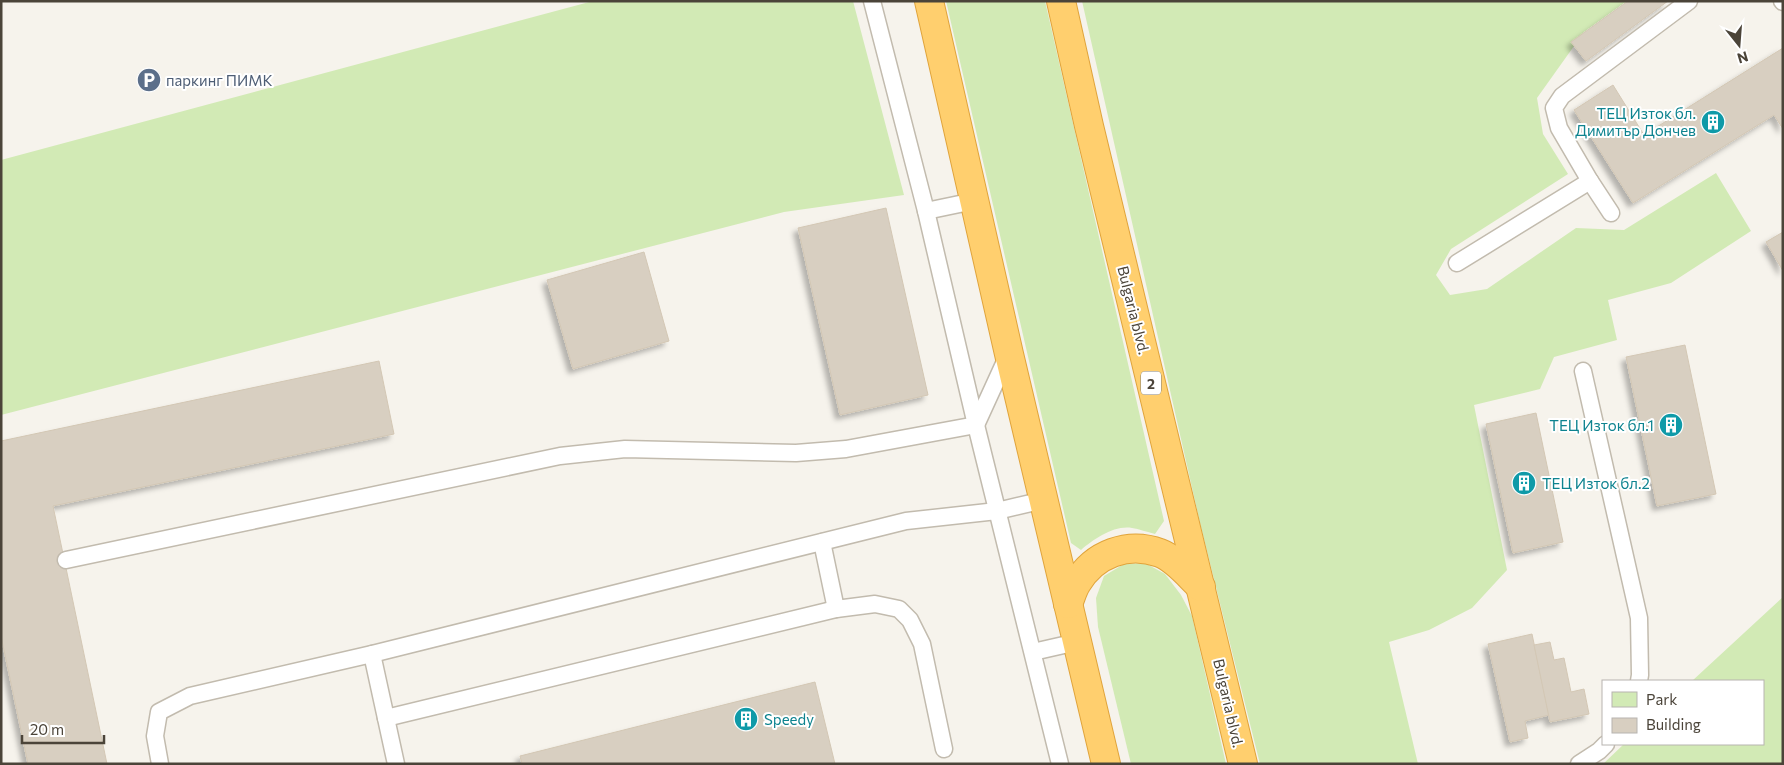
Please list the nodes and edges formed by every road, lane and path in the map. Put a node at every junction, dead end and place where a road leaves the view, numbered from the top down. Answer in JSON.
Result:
{"nodes":[{"id":1,"x":872,"y":1,"type":"edge"},
{"id":2,"x":929,"y":1,"type":"edge"},
{"id":3,"x":1060,"y":1,"type":"edge"},
{"id":4,"x":1689,"y":1,"type":"edge"},
{"id":5,"x":1590,"y":181,"type":"junction"},
{"id":6,"x":974,"y":201,"type":"junction"},
{"id":7,"x":926,"y":212,"type":"junction"},
{"id":8,"x":1611,"y":213,"type":"dead end"},
{"id":9,"x":1457,"y":263,"type":"dead end"},
{"id":10,"x":1009,"y":354,"type":"junction"},
{"id":11,"x":1583,"y":371,"type":"dead end"},
{"id":12,"x":976,"y":425,"type":"junction"},
{"id":13,"x":1044,"y":500,"type":"junction"},
{"id":14,"x":997,"y":511,"type":"junction"},
{"id":15,"x":822,"y":542,"type":"junction"},
{"id":16,"x":66,"y":560,"type":"dead end"},
{"id":17,"x":1201,"y":587,"type":"junction"},
{"id":18,"x":1068,"y":604,"type":"junction"},
{"id":19,"x":836,"y":609,"type":"junction"},
{"id":20,"x":1077,"y":642,"type":"junction"},
{"id":21,"x":1033,"y":652,"type":"junction"},
{"id":22,"x":372,"y":654,"type":"junction"},
{"id":23,"x":1639,"y":680,"type":"edge"},
{"id":24,"x":386,"y":718,"type":"junction"},
{"id":25,"x":1605,"y":745,"type":"edge"},
{"id":26,"x":944,"y":749,"type":"dead end"},
{"id":27,"x":160,"y":764,"type":"edge"},
{"id":28,"x":396,"y":764,"type":"edge"},
{"id":29,"x":1060,"y":764,"type":"edge"},
{"id":30,"x":1106,"y":764,"type":"edge"},
{"id":31,"x":1243,"y":764,"type":"edge"},
{"id":32,"x":1579,"y":764,"type":"edge"}],
"edges":[{"from":1,"to":7,"type":"lane"},
{"from":2,"to":6,"type":"highway"},
{"from":3,"to":17,"type":"highway","name":"Bulgaria blvd.","number":"2"},
{"from":4,"to":5,"type":"lane"},
{"from":5,"to":8,"type":"lane"},
{"from":5,"to":9,"type":"lane"},
{"from":6,"to":7,"type":"lane"},
{"from":6,"to":10,"type":"highway"},
{"from":7,"to":12,"type":"lane"},
{"from":10,"to":12,"type":"lane"},
{"from":10,"to":13,"type":"highway"},
{"from":11,"to":23,"type":"lane"},
{"from":12,"to":14,"type":"lane"},
{"from":12,"to":16,"type":"lane"},
{"from":13,"to":14,"type":"lane"},
{"from":13,"to":18,"type":"highway"},
{"from":14,"to":15,"type":"lane"},
{"from":14,"to":21,"type":"lane"},
{"from":15,"to":19,"type":"lane"},
{"from":15,"to":22,"type":"lane"},
{"from":17,"to":18,"type":"highway"},
{"from":17,"to":31,"type":"highway","name":"Bulgaria blvd.","number":"2"},
{"from":18,"to":20,"type":"highway"},
{"from":19,"to":24,"type":"lane"},
{"from":19,"to":26,"type":"lane"},
{"from":20,"to":21,"type":"lane"},
{"from":20,"to":30,"type":"highway"},
{"from":21,"to":29,"type":"lane"},
{"from":22,"to":24,"type":"lane"},
{"from":22,"to":27,"type":"lane"},
{"from":24,"to":28,"type":"lane"},
{"from":25,"to":32,"type":"lane"}]}
